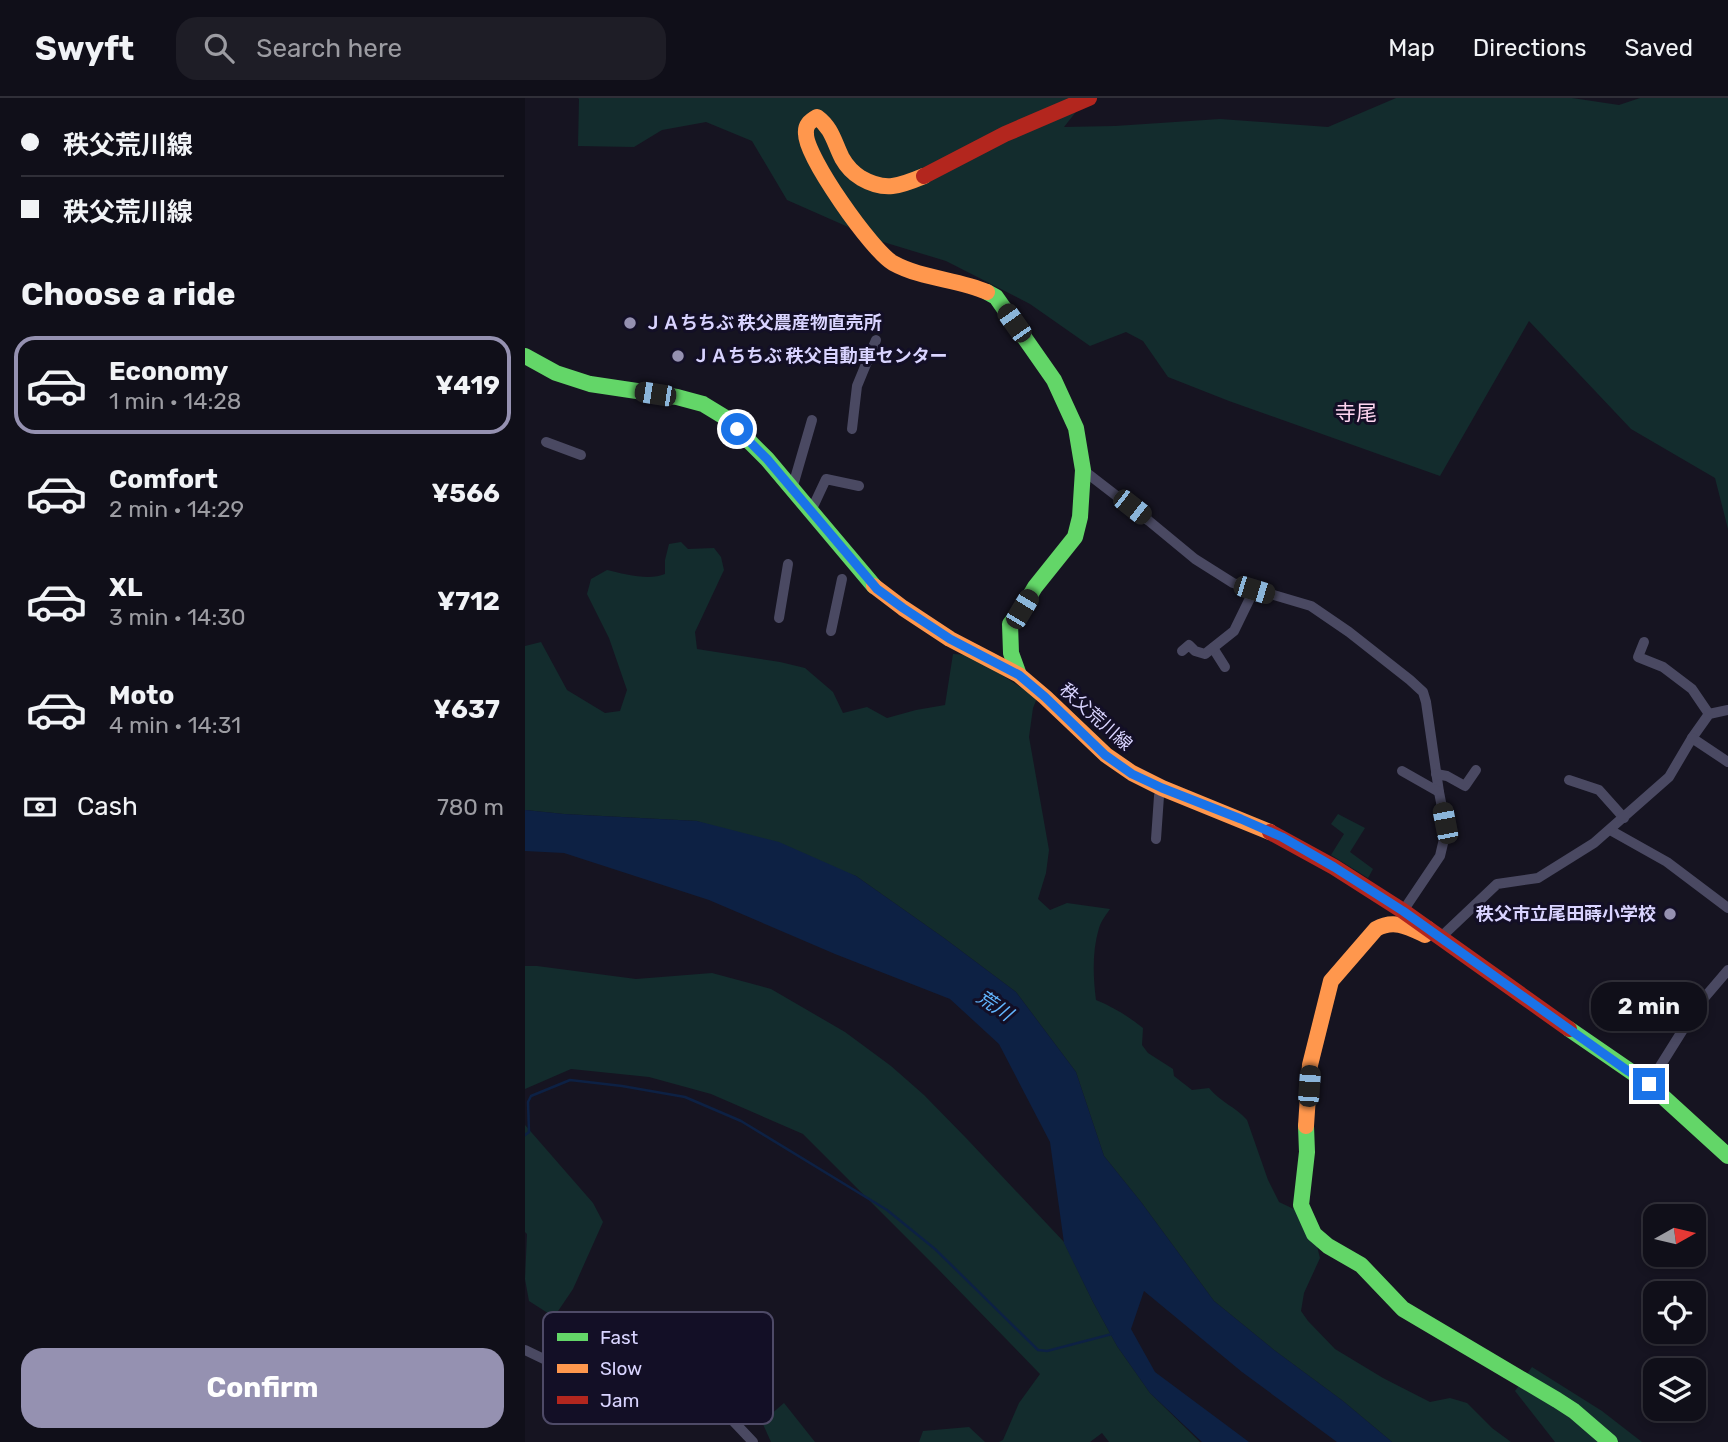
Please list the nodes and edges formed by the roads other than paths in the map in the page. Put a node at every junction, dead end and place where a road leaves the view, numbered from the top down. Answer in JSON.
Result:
{"nodes":[{"id":1,"x":1089,"y":98,"type":"edge"},
{"id":2,"x":876,"y":340,"type":"dead end"},
{"id":3,"x":525,"y":356,"type":"edge"},
{"id":4,"x":812,"y":419,"type":"dead end"},
{"id":5,"x":852,"y":429,"type":"dead end"},
{"id":6,"x":547,"y":442,"type":"dead end"},
{"id":7,"x":581,"y":456,"type":"dead end"},
{"id":8,"x":1083,"y":470,"type":"junction"},
{"id":9,"x":859,"y":486,"type":"dead end"},
{"id":10,"x":792,"y":489,"type":"junction"},
{"id":11,"x":811,"y":511,"type":"junction"},
{"id":12,"x":788,"y":564,"type":"dead end"},
{"id":13,"x":842,"y":579,"type":"dead end"},
{"id":14,"x":1254,"y":590,"type":"junction"},
{"id":15,"x":779,"y":618,"type":"dead end"},
{"id":16,"x":831,"y":631,"type":"dead end"},
{"id":17,"x":1644,"y":642,"type":"dead end"},
{"id":18,"x":1213,"y":648,"type":"junction"},
{"id":19,"x":1182,"y":651,"type":"dead end"},
{"id":20,"x":1225,"y":667,"type":"dead end"},
{"id":21,"x":1019,"y":675,"type":"junction"},
{"id":22,"x":1728,"y":710,"type":"edge"},
{"id":23,"x":1709,"y":714,"type":"junction"},
{"id":24,"x":1692,"y":738,"type":"junction"},
{"id":25,"x":1728,"y":762,"type":"edge"},
{"id":26,"x":1476,"y":770,"type":"dead end"},
{"id":27,"x":1402,"y":771,"type":"dead end"},
{"id":28,"x":1436,"y":774,"type":"junction"},
{"id":29,"x":1569,"y":780,"type":"dead end"},
{"id":30,"x":1162,"y":788,"type":"junction"},
{"id":31,"x":1439,"y":792,"type":"junction"},
{"id":32,"x":1625,"y":818,"type":"junction"},
{"id":33,"x":1610,"y":830,"type":"junction"},
{"id":34,"x":1156,"y":839,"type":"dead end"},
{"id":35,"x":1728,"y":908,"type":"edge"},
{"id":36,"x":1403,"y":911,"type":"junction"},
{"id":37,"x":1434,"y":934,"type":"junction"},
{"id":38,"x":1728,"y":970,"type":"edge"},
{"id":39,"x":1649,"y":1084,"type":"junction"},
{"id":40,"x":1728,"y":1156,"type":"edge"},
{"id":41,"x":525,"y":1350,"type":"edge"},
{"id":42,"x":543,"y":1359,"type":"edge"},
{"id":43,"x":736,"y":1424,"type":"edge"},
{"id":44,"x":753,"y":1442,"type":"edge"},
{"id":45,"x":1610,"y":1442,"type":"edge"}],
"edges":[{"from":1,"to":8,"type":"street"},
{"from":2,"to":5,"type":"street"},
{"from":3,"to":10,"type":"street","name":"秩父荒川線"},
{"from":4,"to":10,"type":"street"},
{"from":6,"to":7,"type":"street"},
{"from":8,"to":14,"type":"street"},
{"from":8,"to":21,"type":"street"},
{"from":9,"to":11,"type":"street"},
{"from":10,"to":11,"type":"street","name":"秩父荒川線"},
{"from":11,"to":21,"type":"street","name":"秩父荒川線"},
{"from":12,"to":15,"type":"street"},
{"from":13,"to":16,"type":"street"},
{"from":14,"to":18,"type":"street"},
{"from":14,"to":28,"type":"street"},
{"from":17,"to":23,"type":"street"},
{"from":18,"to":19,"type":"street"},
{"from":18,"to":20,"type":"street"},
{"from":21,"to":30,"type":"street","name":"秩父荒川線"},
{"from":22,"to":23,"type":"street"},
{"from":23,"to":24,"type":"street"},
{"from":24,"to":25,"type":"street"},
{"from":24,"to":32,"type":"street"},
{"from":26,"to":28,"type":"street"},
{"from":27,"to":31,"type":"street"},
{"from":28,"to":31,"type":"street"},
{"from":29,"to":32,"type":"street"},
{"from":30,"to":34,"type":"street"},
{"from":30,"to":36,"type":"street","name":"秩父荒川線"},
{"from":31,"to":36,"type":"street"},
{"from":32,"to":33,"type":"street"},
{"from":33,"to":35,"type":"street"},
{"from":33,"to":37,"type":"street"},
{"from":36,"to":37,"type":"street","name":"秩父荒川線"},
{"from":37,"to":39,"type":"street","name":"秩父荒川線"},
{"from":37,"to":45,"type":"street"},
{"from":38,"to":39,"type":"street"},
{"from":39,"to":40,"type":"street","name":"秩父荒川線"},
{"from":41,"to":42,"type":"street"},
{"from":43,"to":44,"type":"street"}]}
